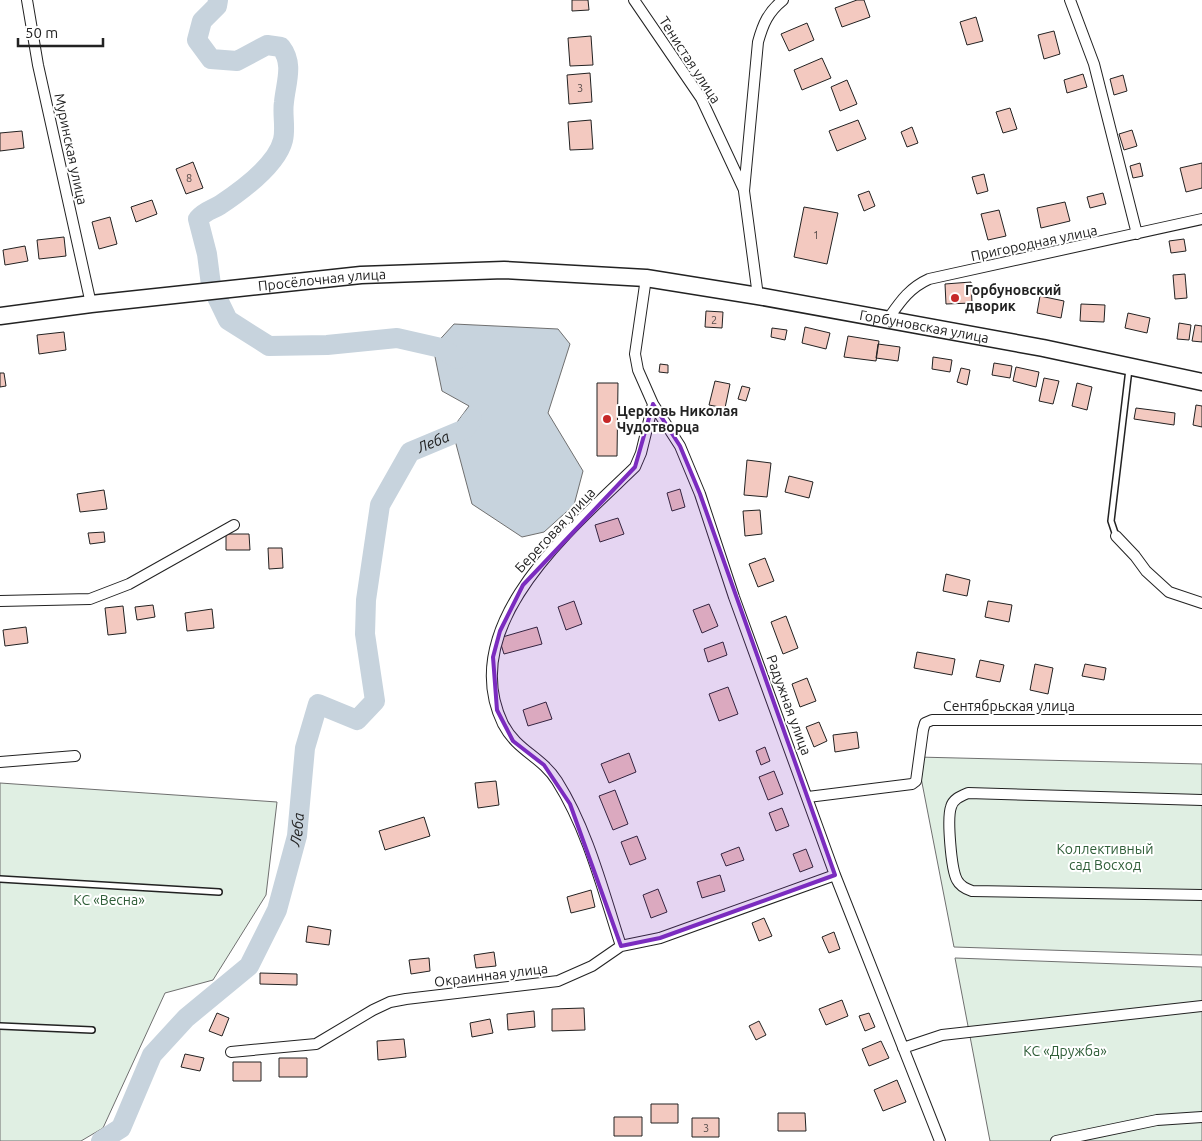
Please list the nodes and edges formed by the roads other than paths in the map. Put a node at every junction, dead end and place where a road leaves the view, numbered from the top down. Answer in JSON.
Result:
{"nodes":[{"id":1,"x":27,"y":0,"type":"edge"},
{"id":2,"x":634,"y":0,"type":"edge"},
{"id":3,"x":783,"y":0,"type":"edge"},
{"id":4,"x":1070,"y":0,"type":"edge"},
{"id":5,"x":744,"y":191,"type":"junction"},
{"id":6,"x":1202,"y":219,"type":"edge"},
{"id":7,"x":1137,"y":234,"type":"junction"},
{"id":8,"x":646,"y":278,"type":"junction"},
{"id":9,"x":758,"y":296,"type":"junction"},
{"id":10,"x":91,"y":304,"type":"junction"},
{"id":11,"x":0,"y":316,"type":"edge"},
{"id":12,"x":888,"y":319,"type":"junction"},
{"id":13,"x":1129,"y":368,"type":"junction"},
{"id":14,"x":1202,"y":382,"type":"edge"},
{"id":15,"x":653,"y":404,"type":"junction"},
{"id":16,"x":234,"y":525,"type":"dead end"},
{"id":17,"x":1116,"y":536,"type":"joint"},
{"id":18,"x":0,"y":601,"type":"edge"},
{"id":19,"x":1202,"y":603,"type":"edge"},
{"id":20,"x":1202,"y":720,"type":"edge"},
{"id":21,"x":75,"y":756,"type":"dead end"},
{"id":22,"x":0,"y":762,"type":"edge"},
{"id":23,"x":808,"y":797,"type":"junction"},
{"id":24,"x":1202,"y":800,"type":"edge"},
{"id":25,"x":835,"y":875,"type":"junction"},
{"id":26,"x":0,"y":879,"type":"edge"},
{"id":27,"x":219,"y":892,"type":"dead end"},
{"id":28,"x":1202,"y":895,"type":"edge"},
{"id":29,"x":622,"y":946,"type":"junction"},
{"id":30,"x":1202,"y":1006,"type":"edge"},
{"id":31,"x":0,"y":1026,"type":"edge"},
{"id":32,"x":92,"y":1030,"type":"dead end"},
{"id":33,"x":903,"y":1048,"type":"junction"},
{"id":34,"x":231,"y":1052,"type":"dead end"},
{"id":35,"x":1202,"y":1117,"type":"edge"},
{"id":36,"x":1078,"y":1138,"type":"edge"},
{"id":37,"x":940,"y":1141,"type":"edge"},
{"id":38,"x":1056,"y":1141,"type":"edge"}],
"edges":[{"from":1,"to":10,"type":"street","name":"Муринская улица"},
{"from":2,"to":5,"type":"street","name":"Тенистая улица"},
{"from":3,"to":5,"type":"street"},
{"from":4,"to":7,"type":"street"},
{"from":5,"to":9,"type":"street"},
{"from":6,"to":7,"type":"street","name":"Пригородная улица"},
{"from":7,"to":12,"type":"street","name":"Пригородная улица"},
{"from":8,"to":9,"type":"main road","name":"Горбуновская улица"},
{"from":8,"to":10,"type":"main road","name":"Просёлочная улица"},
{"from":8,"to":15,"type":"street","name":"Радужная улица"},
{"from":9,"to":12,"type":"main road","name":"Горбуновская улица"},
{"from":10,"to":11,"type":"main road","name":"Просёлочная улица"},
{"from":12,"to":13,"type":"main road","name":"Горбуновская улица"},
{"from":13,"to":14,"type":"main road","name":"Горбуновская улица"},
{"from":13,"to":17,"type":"lane"},
{"from":15,"to":23,"type":"street","name":"Радужная улица"},
{"from":15,"to":29,"type":"street","name":"Береговая улица"},
{"from":16,"to":18,"type":"street"},
{"from":17,"to":19,"type":"street"},
{"from":20,"to":23,"type":"street","name":"Сентябрьская улица"},
{"from":21,"to":22,"type":"street"},
{"from":23,"to":25,"type":"street","name":"Радужная улица"},
{"from":24,"to":28,"type":"street"},
{"from":25,"to":29,"type":"street","name":"Окраинная улица"},
{"from":25,"to":33,"type":"street","name":"Радужная улица"},
{"from":26,"to":27,"type":"lane"},
{"from":29,"to":34,"type":"street","name":"Окраинная улица"},
{"from":30,"to":33,"type":"street"},
{"from":31,"to":32,"type":"lane"},
{"from":33,"to":37,"type":"street","name":"Радужная улица"},
{"from":35,"to":36,"type":"street"},
{"from":36,"to":38,"type":"street"}]}
